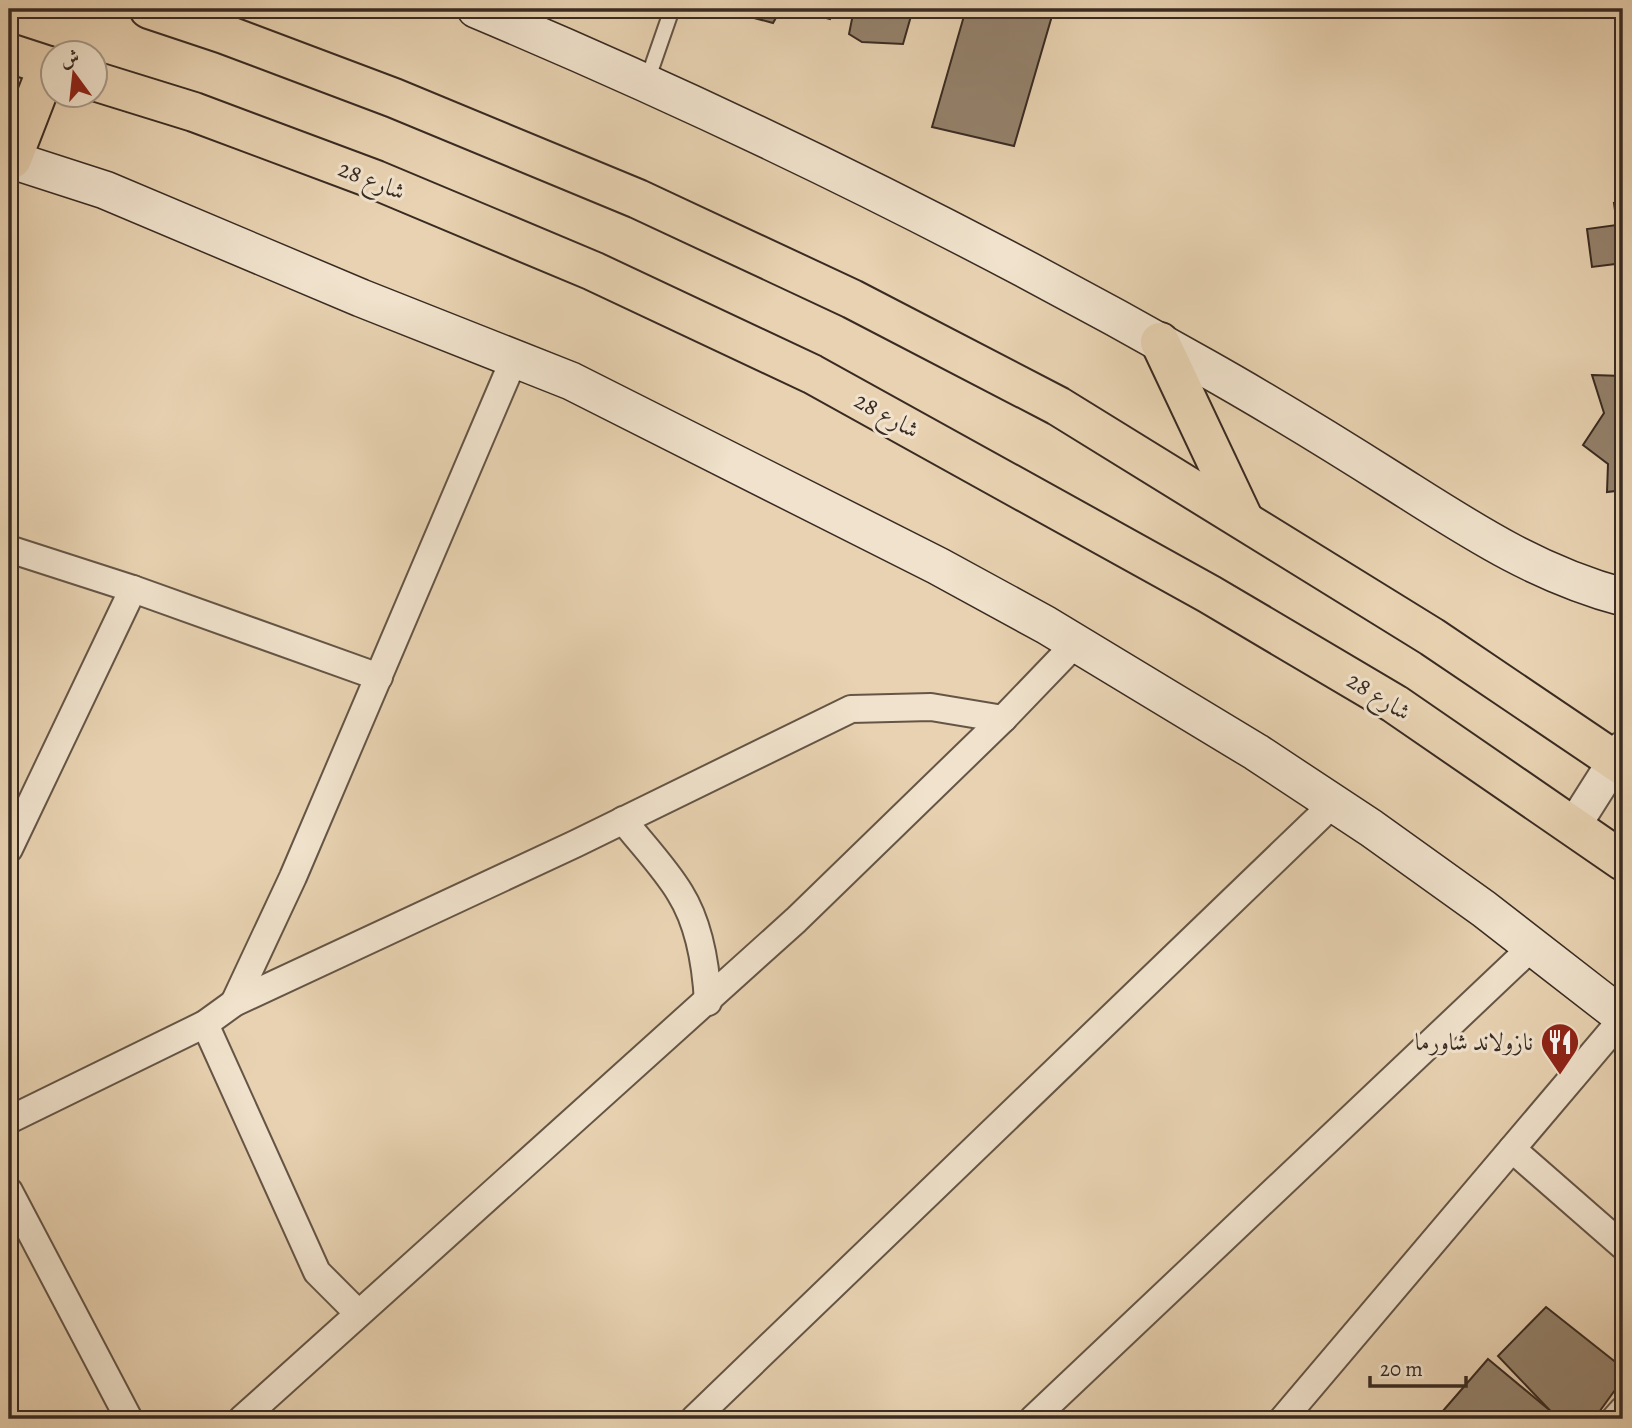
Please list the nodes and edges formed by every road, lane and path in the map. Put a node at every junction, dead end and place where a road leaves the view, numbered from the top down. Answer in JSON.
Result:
{"nodes":[{"id":1,"x":149,"y":9,"type":"edge"},
{"id":2,"x":476,"y":9,"type":"edge"},
{"id":3,"x":671,"y":9,"type":"edge"},
{"id":4,"x":229,"y":21,"type":"edge"},
{"id":5,"x":9,"y":53,"type":"edge"},
{"id":6,"x":38,"y":62,"type":"edge"},
{"id":7,"x":647,"y":82,"type":"junction"},
{"id":8,"x":108,"y":84,"type":"edge"},
{"id":9,"x":38,"y":94,"type":"edge"},
{"id":10,"x":10,"y":159,"type":"edge"},
{"id":11,"x":1160,"y":342,"type":"junction"},
{"id":12,"x":514,"y":359,"type":"junction"},
{"id":13,"x":1244,"y":520,"type":"junction"},
{"id":14,"x":9,"y":549,"type":"edge"},
{"id":15,"x":133,"y":589,"type":"junction"},
{"id":16,"x":1623,"y":597,"type":"edge"},
{"id":17,"x":1076,"y":643,"type":"junction"},
{"id":18,"x":379,"y":677,"type":"junction"},
{"id":19,"x":1003,"y":719,"type":"junction"},
{"id":20,"x":1621,"y":759,"type":"edge"},
{"id":21,"x":1334,"y":803,"type":"junction"},
{"id":22,"x":623,"y":820,"type":"junction"},
{"id":23,"x":1573,"y":827,"type":"junction"},
{"id":24,"x":9,"y":849,"type":"edge"},
{"id":25,"x":1623,"y":861,"type":"edge"},
{"id":26,"x":1532,"y":947,"type":"junction"},
{"id":27,"x":708,"y":1002,"type":"junction"},
{"id":28,"x":234,"y":1003,"type":"junction"},
{"id":29,"x":1623,"y":1017,"type":"edge"},
{"id":30,"x":205,"y":1024,"type":"junction"},
{"id":31,"x":9,"y":1120,"type":"edge"},
{"id":32,"x":1512,"y":1149,"type":"junction"},
{"id":33,"x":9,"y":1191,"type":"edge"},
{"id":34,"x":1623,"y":1246,"type":"edge"},
{"id":35,"x":358,"y":1313,"type":"junction"},
{"id":36,"x":1623,"y":1410,"type":"edge"},
{"id":37,"x":129,"y":1419,"type":"edge"},
{"id":38,"x":242,"y":1419,"type":"edge"},
{"id":39,"x":694,"y":1419,"type":"edge"},
{"id":40,"x":1033,"y":1419,"type":"edge"},
{"id":41,"x":1283,"y":1419,"type":"edge"},
{"id":42,"x":1615,"y":1419,"type":"edge"}],
"edges":[{"from":1,"to":4,"type":"highway"},
{"from":2,"to":7,"type":"main road"},
{"from":3,"to":7,"type":"lane"},
{"from":4,"to":13,"type":"highway"},
{"from":5,"to":6,"type":"highway"},
{"from":7,"to":11,"type":"main road"},
{"from":8,"to":23,"type":"highway","name":"شارع 28"},
{"from":9,"to":10,"type":"highway"},
{"from":10,"to":12,"type":"main road"},
{"from":11,"to":13,"type":"highway"},
{"from":11,"to":16,"type":"main road"},
{"from":12,"to":17,"type":"main road"},
{"from":12,"to":18,"type":"street"},
{"from":13,"to":20,"type":"highway"},
{"from":14,"to":15,"type":"street"},
{"from":15,"to":18,"type":"street"},
{"from":15,"to":24,"type":"street"},
{"from":17,"to":19,"type":"street"},
{"from":17,"to":21,"type":"main road"},
{"from":18,"to":28,"type":"street"},
{"from":19,"to":22,"type":"street"},
{"from":19,"to":27,"type":"street"},
{"from":20,"to":23,"type":"street"},
{"from":21,"to":26,"type":"main road"},
{"from":21,"to":39,"type":"street"},
{"from":22,"to":27,"type":"street"},
{"from":22,"to":28,"type":"street"},
{"from":23,"to":25,"type":"highway","name":"شارع 28"},
{"from":26,"to":29,"type":"main road"},
{"from":26,"to":40,"type":"street"},
{"from":27,"to":35,"type":"street"},
{"from":28,"to":30,"type":"street"},
{"from":29,"to":32,"type":"street"},
{"from":30,"to":31,"type":"street"},
{"from":30,"to":35,"type":"street"},
{"from":32,"to":34,"type":"street"},
{"from":32,"to":41,"type":"street"},
{"from":33,"to":37,"type":"street"},
{"from":35,"to":38,"type":"street"},
{"from":36,"to":42,"type":"street"}]}
